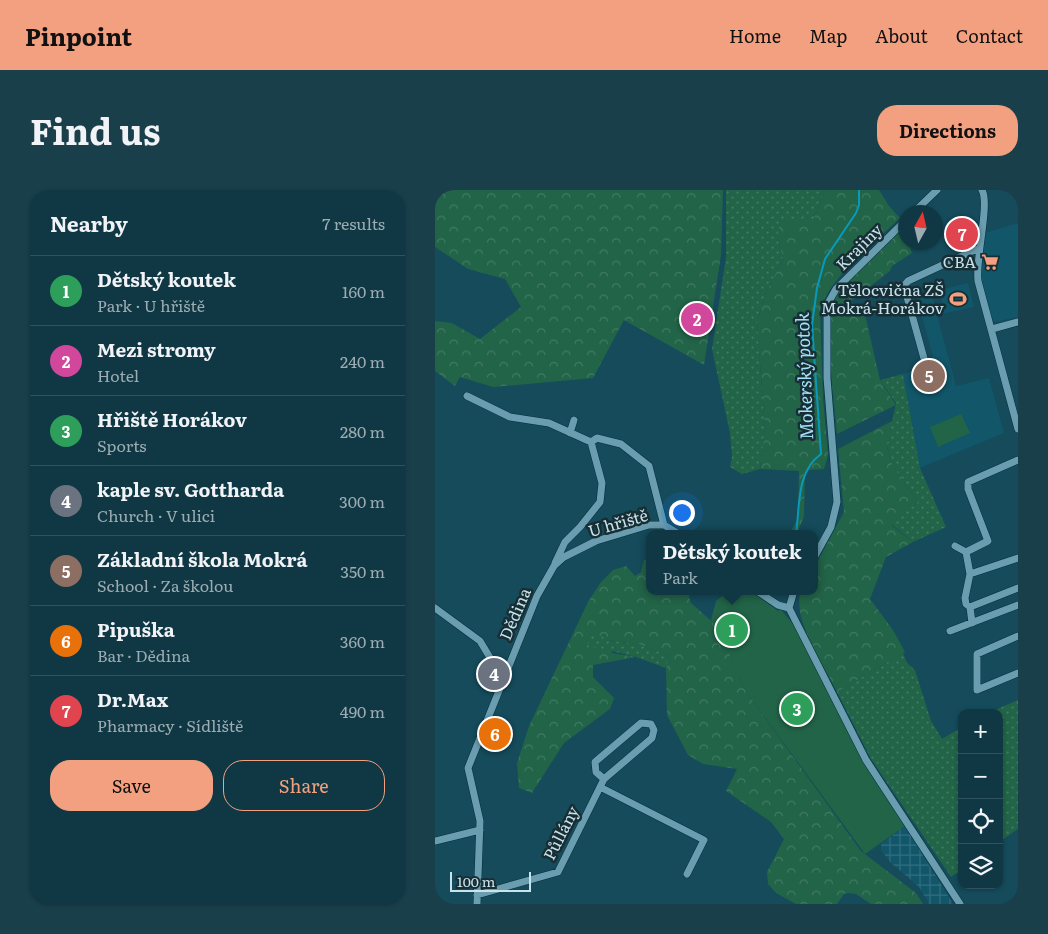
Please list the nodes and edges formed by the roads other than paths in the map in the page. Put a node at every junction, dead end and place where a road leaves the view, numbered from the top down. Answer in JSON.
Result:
{"nodes":[{"id":1,"x":937,"y":190,"type":"edge"},
{"id":2,"x":982,"y":190,"type":"edge"},
{"id":3,"x":921,"y":205,"type":"edge"},
{"id":4,"x":898,"y":228,"type":"edge"},
{"id":5,"x":979,"y":248,"type":"junction"},
{"id":6,"x":1018,"y":322,"type":"edge"},
{"id":7,"x":991,"y":329,"type":"junction"},
{"id":8,"x":925,"y":362,"type":"dead end"},
{"id":9,"x":467,"y":396,"type":"dead end"},
{"id":10,"x":574,"y":420,"type":"dead end"},
{"id":11,"x":1018,"y":429,"type":"edge"},
{"id":12,"x":570,"y":433,"type":"junction"},
{"id":13,"x":591,"y":442,"type":"junction"},
{"id":14,"x":1018,"y":460,"type":"edge"},
{"id":15,"x":664,"y":525,"type":"junction"},
{"id":16,"x":672,"y":530,"type":"edge"},
{"id":17,"x":955,"y":546,"type":"dead end"},
{"id":18,"x":818,"y":550,"type":"edge"},
{"id":19,"x":966,"y":552,"type":"junction"},
{"id":20,"x":565,"y":557,"type":"joint"},
{"id":21,"x":1018,"y":558,"type":"edge"},
{"id":22,"x":554,"y":566,"type":"junction"},
{"id":23,"x":970,"y":574,"type":"junction"},
{"id":24,"x":1018,"y":588,"type":"edge"},
{"id":25,"x":764,"y":595,"type":"edge"},
{"id":26,"x":791,"y":595,"type":"edge"},
{"id":27,"x":1018,"y":605,"type":"edge"},
{"id":28,"x":970,"y":607,"type":"junction"},
{"id":29,"x":435,"y":608,"type":"edge"},
{"id":30,"x":789,"y":608,"type":"junction"},
{"id":31,"x":972,"y":623,"type":"junction"},
{"id":32,"x":950,"y":631,"type":"dead end"},
{"id":33,"x":1018,"y":636,"type":"edge"},
{"id":34,"x":506,"y":672,"type":"junction"},
{"id":35,"x":1018,"y":673,"type":"edge"},
{"id":36,"x":604,"y":779,"type":"junction"},
{"id":37,"x":600,"y":787,"type":"junction"},
{"id":38,"x":479,"y":830,"type":"junction"},
{"id":39,"x":435,"y":841,"type":"edge"},
{"id":40,"x":687,"y":874,"type":"dead end"},
{"id":41,"x":477,"y":895,"type":"junction"},
{"id":42,"x":477,"y":904,"type":"edge"},
{"id":43,"x":960,"y":904,"type":"edge"}],
"edges":[{"from":1,"to":3,"type":"street"},
{"from":2,"to":5,"type":"street"},
{"from":4,"to":18,"type":"street","name":"Krajiny"},
{"from":5,"to":7,"type":"street"},
{"from":5,"to":8,"type":"street"},
{"from":6,"to":7,"type":"street"},
{"from":7,"to":11,"type":"street"},
{"from":9,"to":12,"type":"street"},
{"from":10,"to":12,"type":"street"},
{"from":12,"to":13,"type":"street"},
{"from":13,"to":15,"type":"street"},
{"from":13,"to":22,"type":"street"},
{"from":14,"to":19,"type":"street"},
{"from":15,"to":16,"type":"street","name":"U hřiště"},
{"from":15,"to":20,"type":"street","name":"U hřiště"},
{"from":17,"to":19,"type":"street"},
{"from":19,"to":23,"type":"street"},
{"from":20,"to":22,"type":"street","name":"Dědina"},
{"from":21,"to":23,"type":"street"},
{"from":22,"to":34,"type":"street","name":"Dědina"},
{"from":23,"to":28,"type":"street"},
{"from":24,"to":28,"type":"street"},
{"from":25,"to":30,"type":"street"},
{"from":26,"to":30,"type":"street"},
{"from":27,"to":31,"type":"street"},
{"from":28,"to":31,"type":"street"},
{"from":29,"to":34,"type":"street"},
{"from":30,"to":43,"type":"street"},
{"from":31,"to":32,"type":"street"},
{"from":33,"to":35,"type":"street"},
{"from":34,"to":38,"type":"street","name":"Dědina"},
{"from":36,"to":36,"type":"street","name":"Půllány"},
{"from":36,"to":37,"type":"street","name":"Půllány"},
{"from":37,"to":40,"type":"street"},
{"from":37,"to":41,"type":"street","name":"Půllány"},
{"from":38,"to":39,"type":"street"},
{"from":38,"to":41,"type":"street"},
{"from":41,"to":42,"type":"street"}]}
